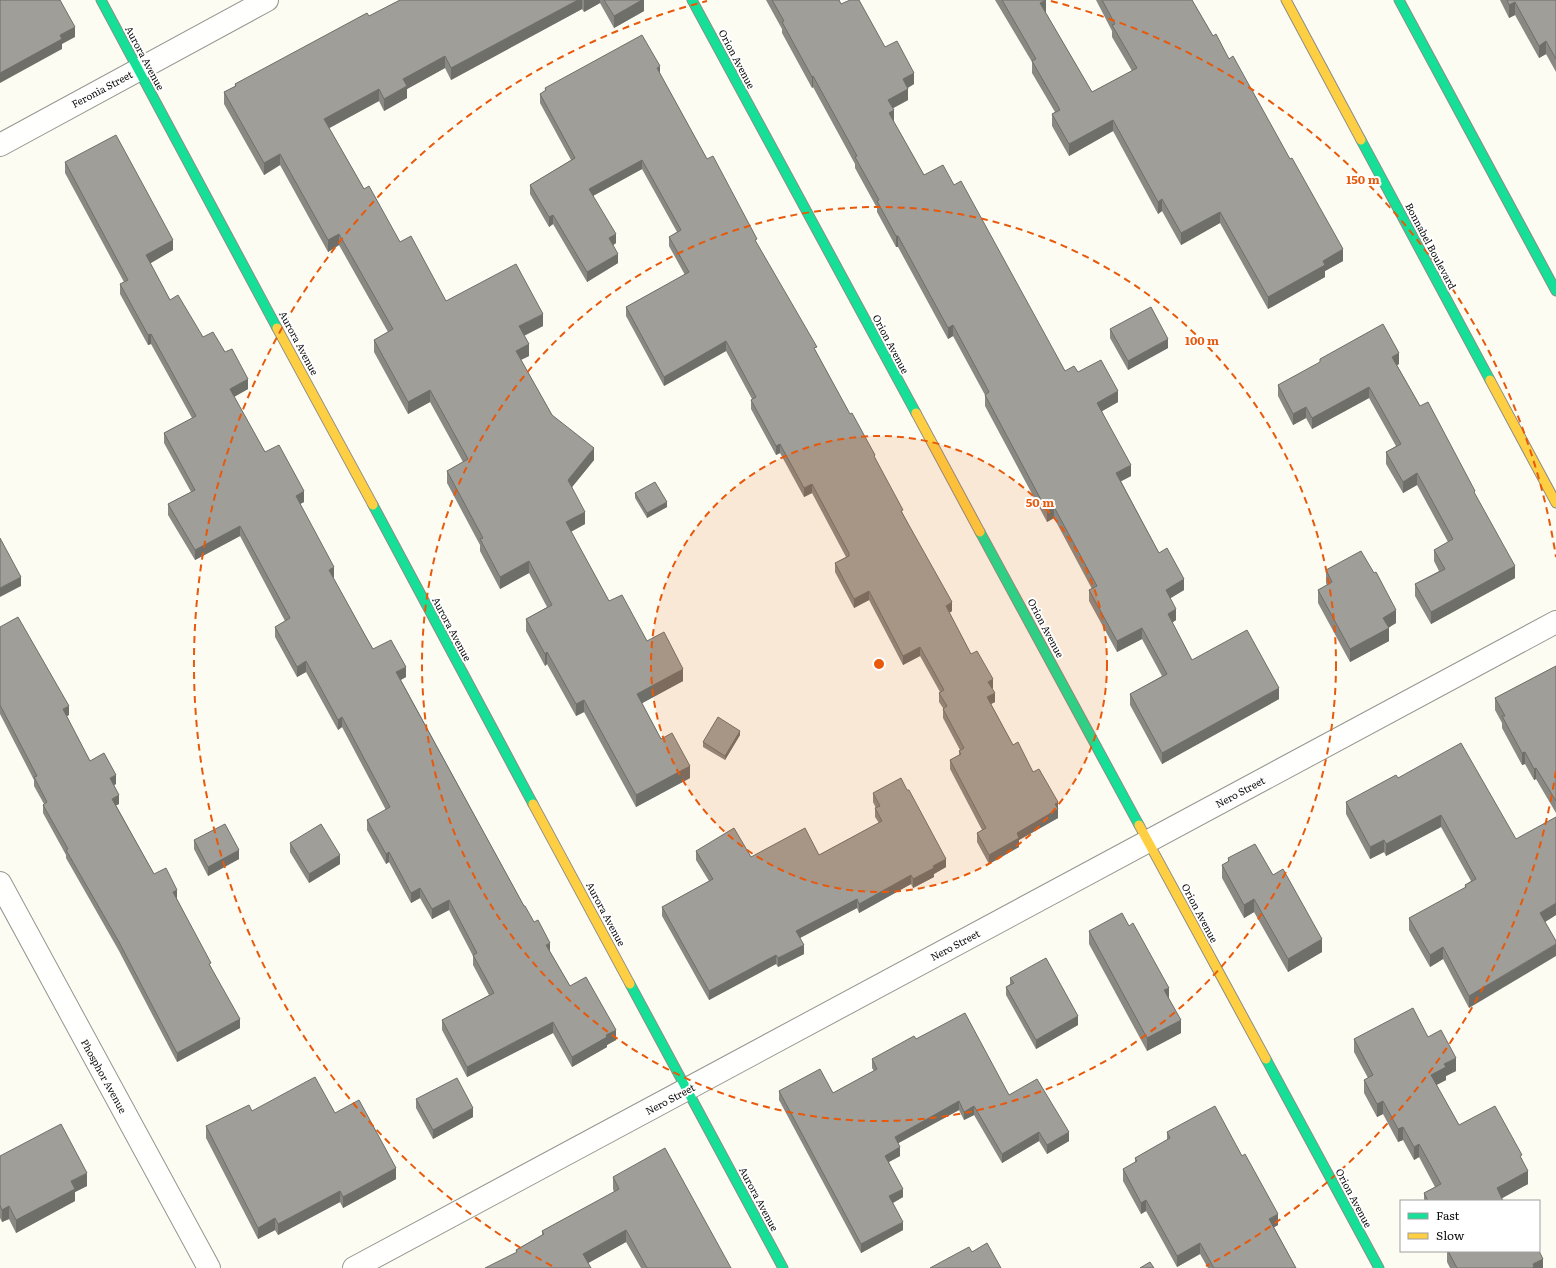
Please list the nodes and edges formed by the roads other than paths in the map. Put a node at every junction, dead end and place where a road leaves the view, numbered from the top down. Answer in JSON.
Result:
{"nodes":[{"id":1,"x":101,"y":0,"type":"edge"},
{"id":2,"x":267,"y":0,"type":"edge"},
{"id":3,"x":692,"y":0,"type":"edge"},
{"id":4,"x":1286,"y":0,"type":"edge"},
{"id":5,"x":1399,"y":0,"type":"edge"},
{"id":6,"x":139,"y":70,"type":"junction"},
{"id":7,"x":0,"y":145,"type":"edge"},
{"id":8,"x":1556,"y":291,"type":"edge"},
{"id":9,"x":1556,"y":503,"type":"edge"},
{"id":10,"x":1556,"y":622,"type":"edge"},
{"id":11,"x":1149,"y":841,"type":"junction"},
{"id":12,"x":0,"y":883,"type":"edge"},
{"id":13,"x":687,"y":1090,"type":"junction"},
{"id":14,"x":209,"y":1268,"type":"edge"},
{"id":15,"x":354,"y":1268,"type":"edge"},
{"id":16,"x":784,"y":1268,"type":"edge"},
{"id":17,"x":1379,"y":1268,"type":"edge"}],
"edges":[{"from":1,"to":6,"type":"street","name":"Aurora Avenue"},
{"from":2,"to":6,"type":"street","name":"Feronia Street"},
{"from":3,"to":11,"type":"street","name":"Orion Avenue"},
{"from":4,"to":9,"type":"street","name":"Bonnabel Boulevard"},
{"from":5,"to":8,"type":"street"},
{"from":6,"to":7,"type":"street","name":"Feronia Street"},
{"from":6,"to":13,"type":"street","name":"Aurora Avenue"},
{"from":10,"to":11,"type":"street","name":"Nero Street"},
{"from":11,"to":13,"type":"street","name":"Nero Street"},
{"from":11,"to":17,"type":"street","name":"Orion Avenue"},
{"from":12,"to":14,"type":"street","name":"Phosphor Avenue"},
{"from":13,"to":15,"type":"street","name":"Nero Street"},
{"from":13,"to":16,"type":"street","name":"Aurora Avenue"}]}
